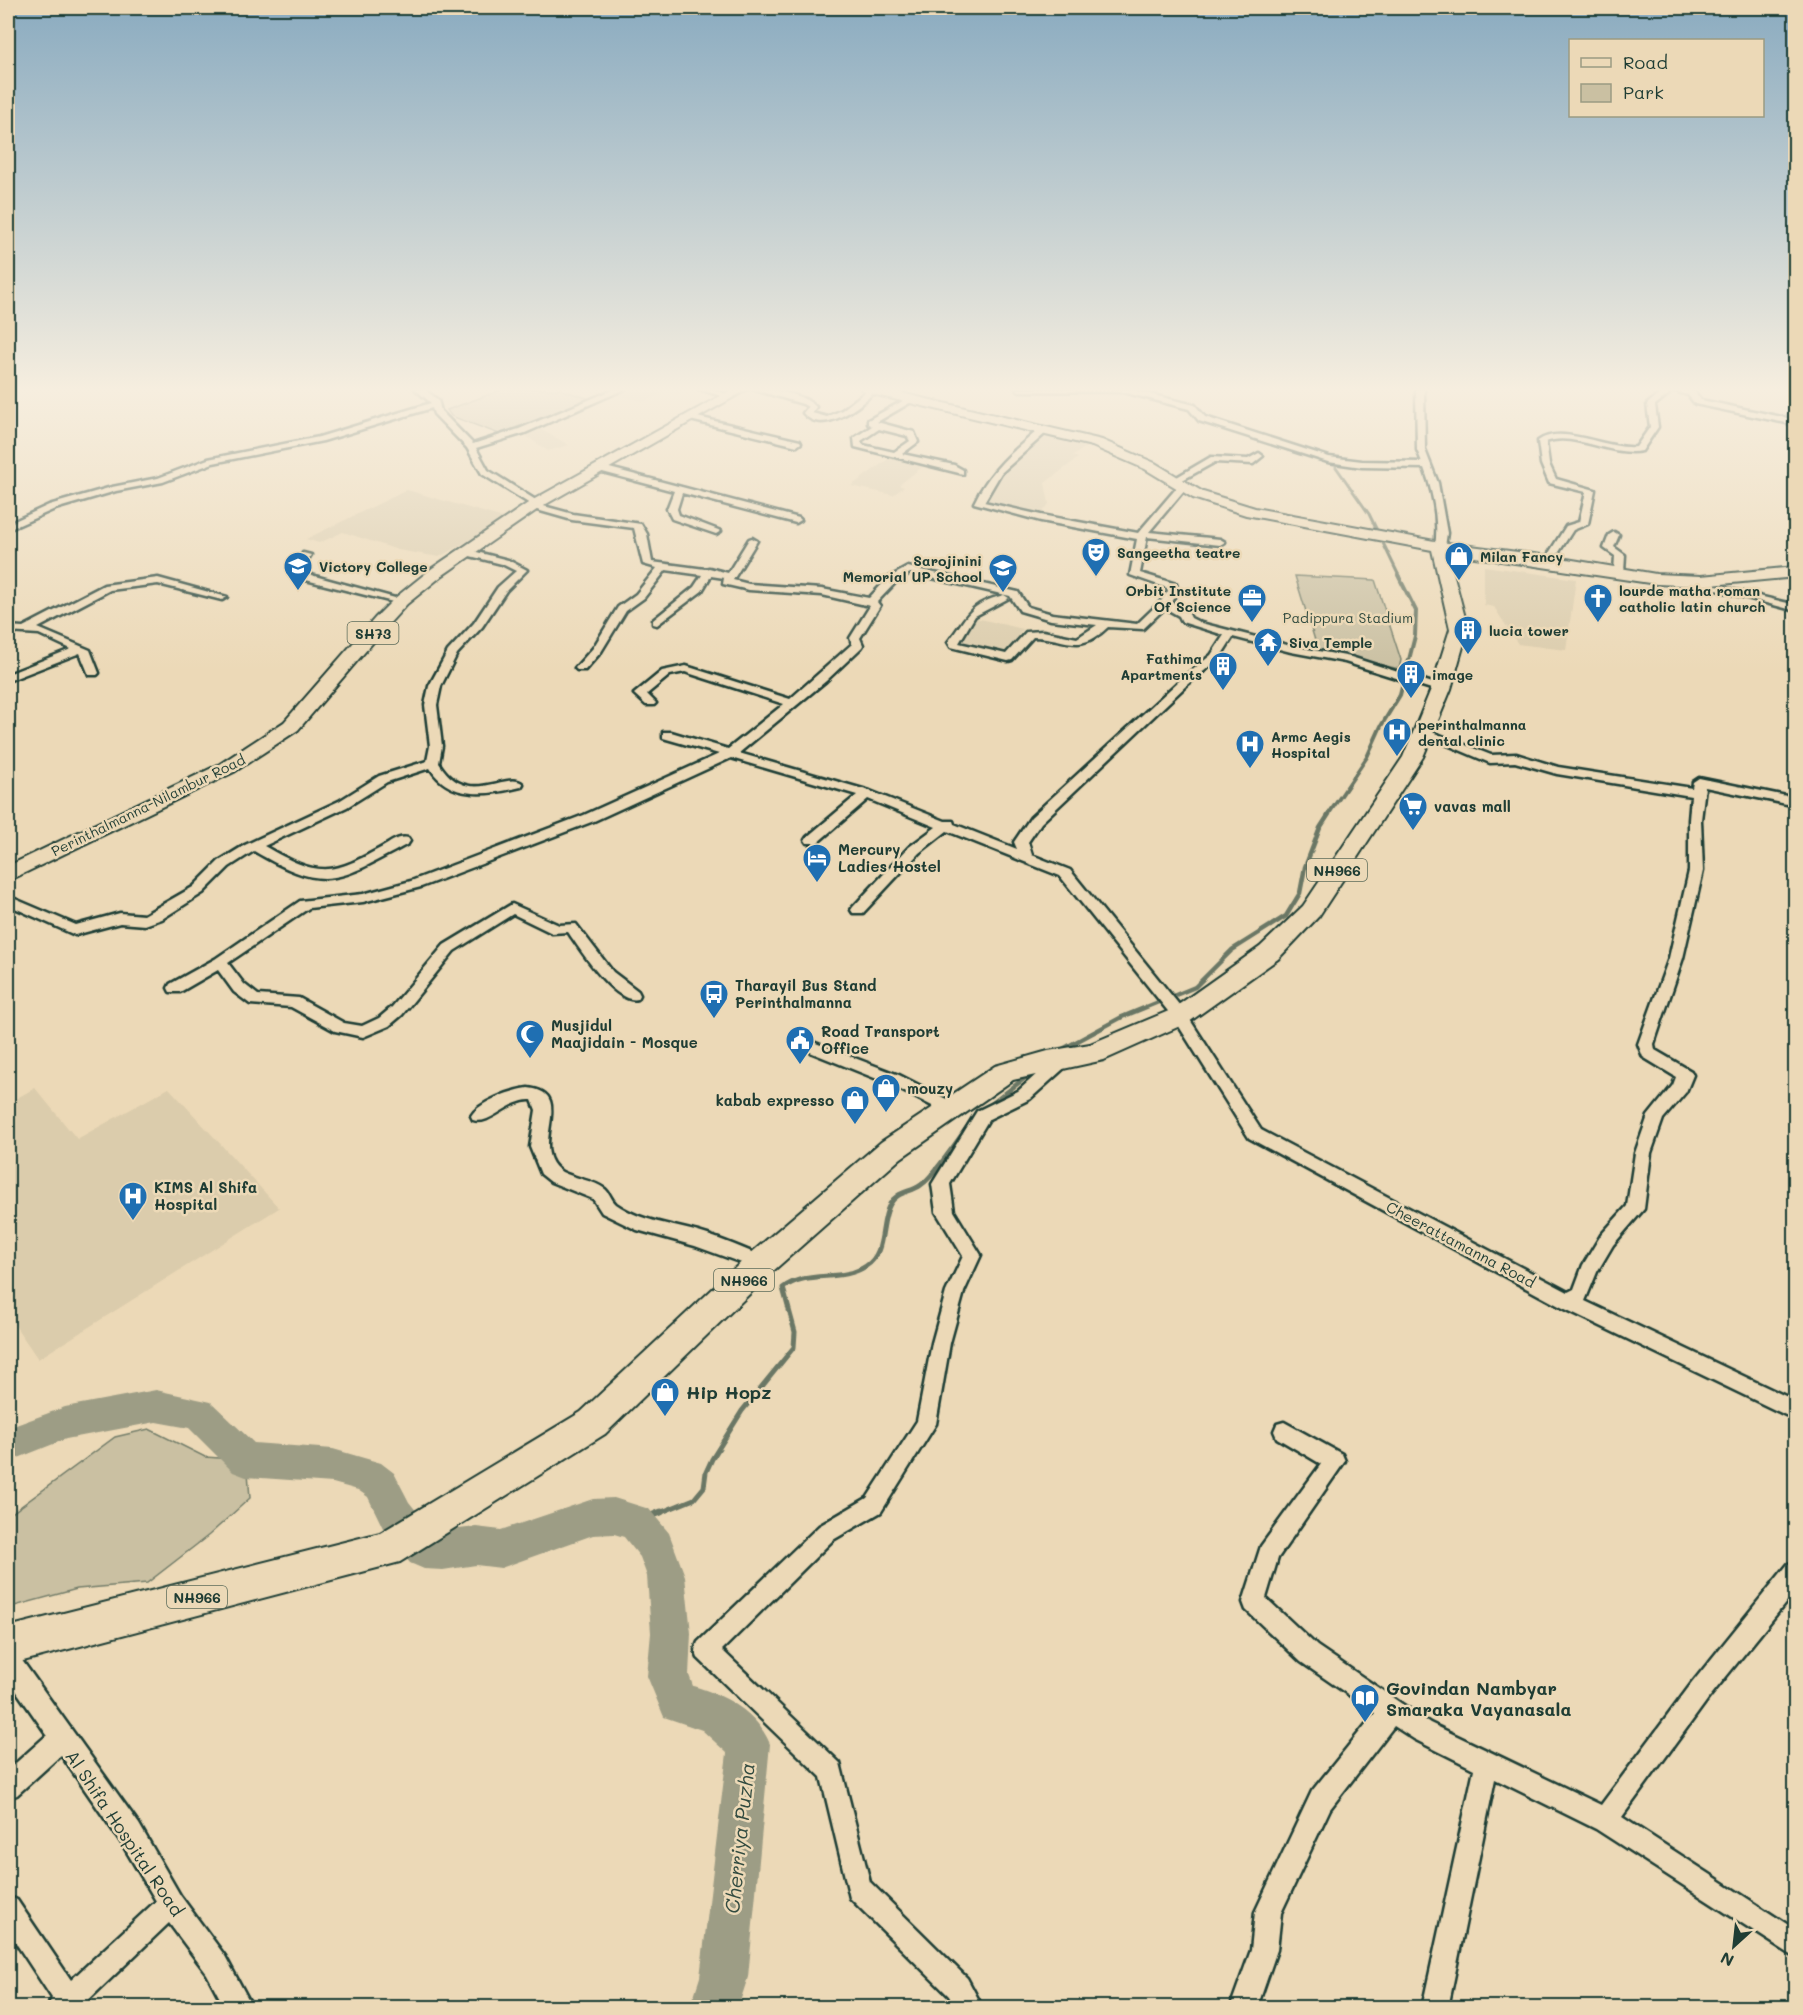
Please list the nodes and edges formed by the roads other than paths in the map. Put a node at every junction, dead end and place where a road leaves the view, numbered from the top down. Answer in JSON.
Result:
{"nodes":[{"id":1,"x":145,"y":483,"type":"edge"},
{"id":2,"x":500,"y":483,"type":"edge"},
{"id":3,"x":572,"y":483,"type":"edge"},
{"id":4,"x":653,"y":483,"type":"edge"},
{"id":5,"x":989,"y":483,"type":"edge"},
{"id":6,"x":1434,"y":483,"type":"edge"},
{"id":7,"x":1561,"y":483,"type":"edge"},
{"id":8,"x":1179,"y":484,"type":"joint"},
{"id":9,"x":679,"y":490,"type":"junction"},
{"id":10,"x":534,"y":505,"type":"junction"},
{"id":11,"x":796,"y":520,"type":"dead end"},
{"id":12,"x":8,"y":527,"type":"edge"},
{"id":13,"x":716,"y":531,"type":"dead end"},
{"id":14,"x":1614,"y":535,"type":"dead end"},
{"id":15,"x":1143,"y":536,"type":"junction"},
{"id":16,"x":752,"y":541,"type":"dead end"},
{"id":17,"x":1220,"y":542,"type":"dead end"},
{"id":18,"x":1440,"y":547,"type":"junction"},
{"id":19,"x":465,"y":552,"type":"junction"},
{"id":20,"x":306,"y":555,"type":"dead end"},
{"id":21,"x":1549,"y":561,"type":"junction"},
{"id":22,"x":663,"y":567,"type":"junction"},
{"id":23,"x":709,"y":572,"type":"junction"},
{"id":24,"x":1619,"y":572,"type":"junction"},
{"id":25,"x":1796,"y":572,"type":"edge"},
{"id":26,"x":729,"y":576,"type":"junction"},
{"id":27,"x":1796,"y":580,"type":"edge"},
{"id":28,"x":1654,"y":581,"type":"junction"},
{"id":29,"x":1717,"y":587,"type":"junction"},
{"id":30,"x":222,"y":597,"type":"dead end"},
{"id":31,"x":1004,"y":598,"type":"dead end"},
{"id":32,"x":401,"y":601,"type":"junction"},
{"id":33,"x":871,"y":602,"type":"junction"},
{"id":34,"x":1165,"y":603,"type":"junction"},
{"id":35,"x":1796,"y":608,"type":"edge"},
{"id":36,"x":657,"y":622,"type":"dead end"},
{"id":37,"x":1107,"y":622,"type":"junction"},
{"id":38,"x":8,"y":629,"type":"edge"},
{"id":39,"x":27,"y":629,"type":"junction"},
{"id":40,"x":1230,"y":634,"type":"junction"},
{"id":41,"x":79,"y":650,"type":"junction"},
{"id":42,"x":581,"y":668,"type":"dead end"},
{"id":43,"x":93,"y":673,"type":"dead end"},
{"id":44,"x":8,"y":678,"type":"edge"},
{"id":45,"x":1441,"y":689,"type":"junction"},
{"id":46,"x":650,"y":703,"type":"dead end"},
{"id":47,"x":791,"y":703,"type":"junction"},
{"id":48,"x":1423,"y":732,"type":"junction"},
{"id":49,"x":667,"y":735,"type":"dead end"},
{"id":50,"x":730,"y":753,"type":"junction"},
{"id":51,"x":433,"y":763,"type":"junction"},
{"id":52,"x":517,"y":784,"type":"dead end"},
{"id":53,"x":1698,"y":793,"type":"junction"},
{"id":54,"x":866,"y":794,"type":"junction"},
{"id":55,"x":1796,"y":802,"type":"edge"},
{"id":56,"x":948,"y":824,"type":"junction"},
{"id":57,"x":403,"y":840,"type":"dead end"},
{"id":58,"x":812,"y":840,"type":"dead end"},
{"id":59,"x":254,"y":846,"type":"junction"},
{"id":60,"x":1026,"y":856,"type":"junction"},
{"id":61,"x":8,"y":874,"type":"edge"},
{"id":62,"x":8,"y":900,"type":"edge"},
{"id":63,"x":858,"y":910,"type":"dead end"},
{"id":64,"x":220,"y":962,"type":"junction"},
{"id":65,"x":175,"y":988,"type":"dead end"},
{"id":66,"x":633,"y":994,"type":"dead end"},
{"id":67,"x":1171,"y":1005,"type":"junction"},
{"id":68,"x":800,"y":1042,"type":"dead end"},
{"id":69,"x":1050,"y":1061,"type":"junction"},
{"id":70,"x":952,"y":1109,"type":"junction"},
{"id":71,"x":479,"y":1116,"type":"dead end"},
{"id":72,"x":761,"y":1263,"type":"junction"},
{"id":73,"x":1568,"y":1301,"type":"junction"},
{"id":74,"x":1796,"y":1411,"type":"edge"},
{"id":75,"x":1284,"y":1431,"type":"dead end"},
{"id":76,"x":1796,"y":1572,"type":"edge"},
{"id":77,"x":8,"y":1646,"type":"edge"},
{"id":78,"x":8,"y":1660,"type":"edge"},
{"id":79,"x":1392,"y":1710,"type":"junction"},
{"id":80,"x":62,"y":1738,"type":"junction"},
{"id":81,"x":1486,"y":1762,"type":"junction"},
{"id":82,"x":8,"y":1786,"type":"edge"},
{"id":83,"x":1605,"y":1820,"type":"junction"},
{"id":84,"x":171,"y":1904,"type":"junction"},
{"id":85,"x":8,"y":1909,"type":"edge"},
{"id":86,"x":1796,"y":1945,"type":"edge"},
{"id":87,"x":64,"y":2003,"type":"edge"},
{"id":88,"x":240,"y":2007,"type":"edge"},
{"id":89,"x":970,"y":2007,"type":"edge"},
{"id":90,"x":1243,"y":2007,"type":"edge"},
{"id":91,"x":1435,"y":2007,"type":"edge"}],
"edges":[{"from":1,"to":12,"type":"street"},
{"from":2,"to":10,"type":"street"},
{"from":3,"to":10,"type":"main road","name":"Perinthalmanna-Nilambur Road","number":"SH73"},
{"from":4,"to":9,"type":"street"},
{"from":5,"to":15,"type":"street"},
{"from":6,"to":18,"type":"street"},
{"from":7,"to":21,"type":"street"},
{"from":8,"to":15,"type":"street"},
{"from":8,"to":18,"type":"highway"},
{"from":9,"to":11,"type":"street"},
{"from":9,"to":13,"type":"street"},
{"from":10,"to":19,"type":"main road","name":"Perinthalmanna-Nilambur Road","number":"SH73"},
{"from":10,"to":22,"type":"street"},
{"from":14,"to":24,"type":"street"},
{"from":15,"to":17,"type":"street"},
{"from":15,"to":34,"type":"street"},
{"from":16,"to":26,"type":"street"},
{"from":18,"to":21,"type":"highway"},
{"from":18,"to":28,"type":"highway"},
{"from":18,"to":45,"type":"highway","number":"NH966"},
{"from":19,"to":32,"type":"main road","name":"Perinthalmanna-Nilambur Road","number":"SH73"},
{"from":19,"to":51,"type":"street"},
{"from":20,"to":32,"type":"street"},
{"from":21,"to":24,"type":"highway"},
{"from":22,"to":23,"type":"street"},
{"from":22,"to":42,"type":"street"},
{"from":23,"to":26,"type":"street"},
{"from":23,"to":36,"type":"street"},
{"from":24,"to":28,"type":"highway"},
{"from":25,"to":28,"type":"highway"},
{"from":26,"to":33,"type":"street"},
{"from":27,"to":29,"type":"highway"},
{"from":28,"to":29,"type":"highway"},
{"from":29,"to":35,"type":"street"},
{"from":30,"to":39,"type":"street"},
{"from":31,"to":37,"type":"street"},
{"from":32,"to":61,"type":"main road","name":"Perinthalmanna-Nilambur Road","number":"SH73"},
{"from":33,"to":37,"type":"street"},
{"from":33,"to":47,"type":"street"},
{"from":34,"to":37,"type":"street"},
{"from":34,"to":40,"type":"street"},
{"from":38,"to":39,"type":"street"},
{"from":39,"to":41,"type":"street"},
{"from":40,"to":45,"type":"street"},
{"from":40,"to":60,"type":"street"},
{"from":41,"to":43,"type":"street"},
{"from":41,"to":44,"type":"street"},
{"from":45,"to":48,"type":"highway","number":"NH966"},
{"from":46,"to":47,"type":"street"},
{"from":47,"to":50,"type":"street"},
{"from":48,"to":53,"type":"street"},
{"from":48,"to":67,"type":"highway","number":"NH966"},
{"from":49,"to":50,"type":"street","name":"Cheerattamanna Road"},
{"from":50,"to":54,"type":"street","name":"Cheerattamanna Road"},
{"from":50,"to":64,"type":"street"},
{"from":51,"to":52,"type":"street"},
{"from":51,"to":59,"type":"street"},
{"from":53,"to":55,"type":"street"},
{"from":53,"to":73,"type":"street"},
{"from":54,"to":56,"type":"street","name":"Cheerattamanna Road"},
{"from":54,"to":58,"type":"street"},
{"from":56,"to":60,"type":"street","name":"Cheerattamanna Road"},
{"from":56,"to":63,"type":"street"},
{"from":57,"to":59,"type":"street"},
{"from":59,"to":62,"type":"street"},
{"from":60,"to":67,"type":"street","name":"Cheerattamanna Road"},
{"from":64,"to":65,"type":"street"},
{"from":64,"to":66,"type":"street"},
{"from":67,"to":69,"type":"highway","number":"NH966"},
{"from":67,"to":73,"type":"street","name":"Cheerattamanna Road"},
{"from":68,"to":70,"type":"street"},
{"from":69,"to":70,"type":"highway","number":"NH966"},
{"from":69,"to":89,"type":"street"},
{"from":70,"to":72,"type":"highway","number":"NH966"},
{"from":71,"to":72,"type":"street"},
{"from":72,"to":77,"type":"highway","number":"NH966"},
{"from":73,"to":74,"type":"street","name":"Cheerattamanna Road"},
{"from":75,"to":79,"type":"street"},
{"from":76,"to":83,"type":"street"},
{"from":78,"to":80,"type":"street","name":"Al Shifa Hospital Road"},
{"from":79,"to":81,"type":"street"},
{"from":79,"to":90,"type":"street"},
{"from":80,"to":82,"type":"street"},
{"from":80,"to":84,"type":"street","name":"Al Shifa Hospital Road"},
{"from":81,"to":83,"type":"street"},
{"from":81,"to":91,"type":"street"},
{"from":83,"to":86,"type":"street"},
{"from":84,"to":87,"type":"street"},
{"from":84,"to":88,"type":"street","name":"Al Shifa Hospital Road"},
{"from":85,"to":87,"type":"street"}]}
